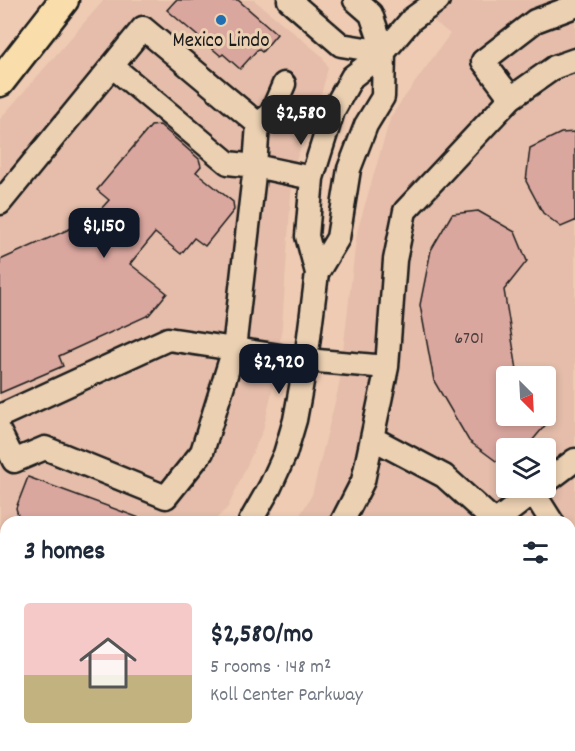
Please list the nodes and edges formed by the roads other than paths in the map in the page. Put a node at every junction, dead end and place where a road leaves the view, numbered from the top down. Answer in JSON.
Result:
{"nodes":[{"id":1,"x":64,"y":0,"type":"edge"},
{"id":2,"x":289,"y":0,"type":"edge"},
{"id":3,"x":355,"y":0,"type":"edge"},
{"id":4,"x":438,"y":0,"type":"edge"},
{"id":5,"x":575,"y":6,"type":"edge"},
{"id":6,"x":384,"y":52,"type":"junction"},
{"id":7,"x":575,"y":60,"type":"edge"},
{"id":8,"x":112,"y":66,"type":"junction"},
{"id":9,"x":0,"y":82,"type":"edge"},
{"id":10,"x":284,"y":84,"type":"dead end"},
{"id":11,"x":511,"y":98,"type":"junction"},
{"id":12,"x":258,"y":124,"type":"junction"},
{"id":13,"x":255,"y":166,"type":"junction"},
{"id":14,"x":312,"y":178,"type":"junction"},
{"id":15,"x":0,"y":203,"type":"edge"},
{"id":16,"x":317,"y":273,"type":"junction"},
{"id":17,"x":234,"y":349,"type":"junction"},
{"id":18,"x":306,"y":360,"type":"junction"},
{"id":19,"x":387,"y":368,"type":"junction"},
{"id":20,"x":0,"y":416,"type":"edge"},
{"id":21,"x":0,"y":433,"type":"edge"},
{"id":22,"x":372,"y":438,"type":"junction"},
{"id":23,"x":575,"y":460,"type":"edge"},
{"id":24,"x":556,"y":474,"type":"edge"},
{"id":25,"x":525,"y":498,"type":"edge"},
{"id":26,"x":543,"y":498,"type":"edge"},
{"id":27,"x":253,"y":516,"type":"edge"},
{"id":28,"x":345,"y":516,"type":"edge"},
{"id":29,"x":488,"y":516,"type":"edge"},
{"id":30,"x":503,"y":516,"type":"edge"},
{"id":31,"x":550,"y":516,"type":"edge"}],
"edges":[{"from":1,"to":9,"type":"main road"},
{"from":2,"to":6,"type":"street"},
{"from":3,"to":6,"type":"street"},
{"from":4,"to":6,"type":"street"},
{"from":5,"to":11,"type":"street"},
{"from":6,"to":14,"type":"street"},
{"from":6,"to":16,"type":"street"},
{"from":7,"to":11,"type":"street"},
{"from":8,"to":12,"type":"street"},
{"from":8,"to":13,"type":"street"},
{"from":8,"to":15,"type":"street"},
{"from":10,"to":12,"type":"street"},
{"from":11,"to":19,"type":"street"},
{"from":12,"to":13,"type":"street"},
{"from":13,"to":14,"type":"street"},
{"from":13,"to":17,"type":"street"},
{"from":14,"to":16,"type":"street"},
{"from":16,"to":18,"type":"street"},
{"from":17,"to":18,"type":"street"},
{"from":17,"to":20,"type":"street"},
{"from":17,"to":21,"type":"street"},
{"from":18,"to":19,"type":"street"},
{"from":18,"to":27,"type":"street"},
{"from":19,"to":22,"type":"street"},
{"from":22,"to":28,"type":"street"},
{"from":22,"to":29,"type":"street"},
{"from":23,"to":24,"type":"street"},
{"from":25,"to":30,"type":"street"},
{"from":26,"to":31,"type":"street"}]}
